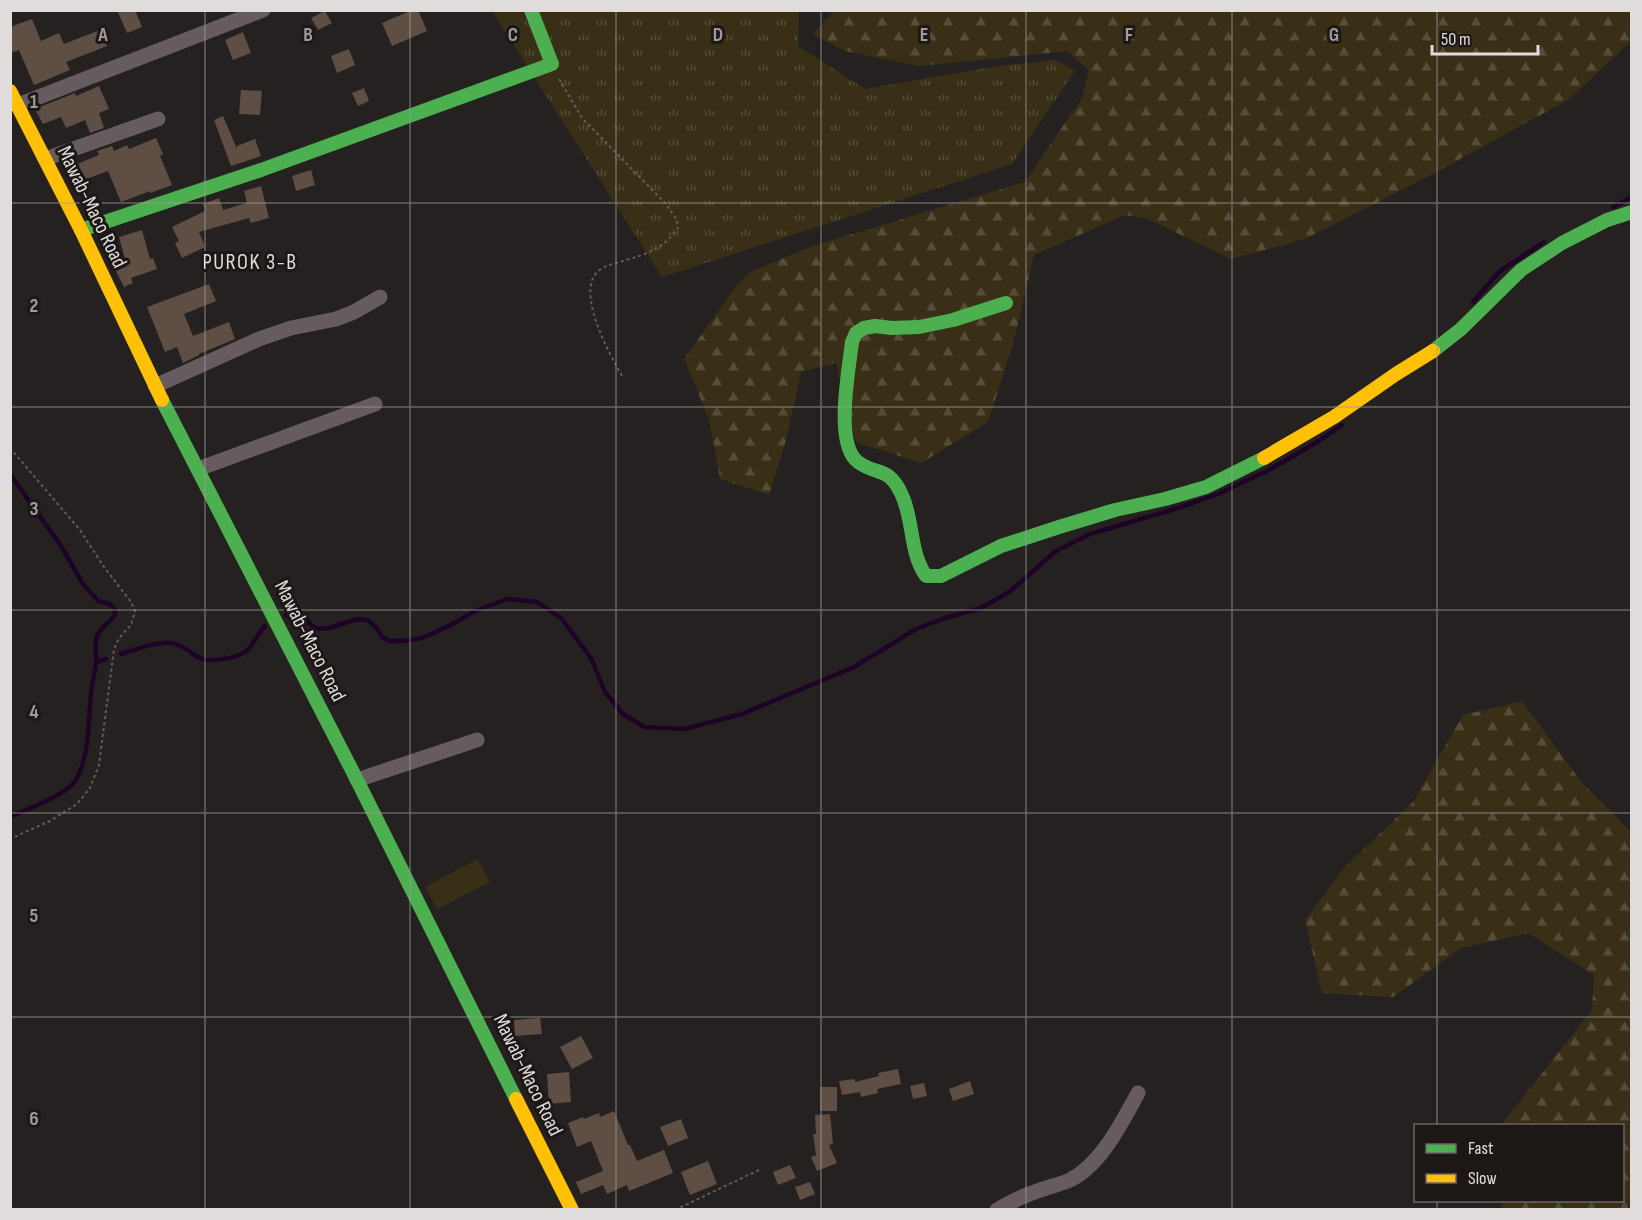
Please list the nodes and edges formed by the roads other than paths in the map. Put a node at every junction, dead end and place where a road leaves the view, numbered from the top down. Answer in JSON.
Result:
{"nodes":[{"id":1,"x":263,"y":10,"type":"edge"},
{"id":2,"x":531,"y":10,"type":"edge"},
{"id":3,"x":14,"y":98,"type":"edge"},
{"id":4,"x":158,"y":118,"type":"dead end"},
{"id":5,"x":45,"y":159,"type":"junction"},
{"id":6,"x":1632,"y":212,"type":"edge"},
{"id":7,"x":81,"y":230,"type":"junction"},
{"id":8,"x":380,"y":297,"type":"dead end"},
{"id":9,"x":1006,"y":303,"type":"dead end"},
{"id":10,"x":155,"y":386,"type":"junction"},
{"id":11,"x":375,"y":404,"type":"dead end"},
{"id":12,"x":198,"y":469,"type":"junction"},
{"id":13,"x":477,"y":740,"type":"dead end"},
{"id":14,"x":357,"y":780,"type":"junction"},
{"id":15,"x":1138,"y":1093,"type":"dead end"},
{"id":16,"x":572,"y":1209,"type":"edge"},
{"id":17,"x":997,"y":1209,"type":"edge"}],
"edges":[{"from":1,"to":3,"type":"street"},
{"from":2,"to":7,"type":"street"},
{"from":3,"to":5,"type":"street","name":"Mawab-Maco Road"},
{"from":4,"to":5,"type":"street"},
{"from":5,"to":7,"type":"street","name":"Mawab-Maco Road"},
{"from":6,"to":9,"type":"street"},
{"from":7,"to":10,"type":"street","name":"Mawab-Maco Road"},
{"from":8,"to":10,"type":"street"},
{"from":10,"to":12,"type":"street","name":"Mawab-Maco Road"},
{"from":11,"to":12,"type":"street"},
{"from":12,"to":14,"type":"street","name":"Mawab-Maco Road"},
{"from":13,"to":14,"type":"street"},
{"from":14,"to":16,"type":"street","name":"Mawab-Maco Road"},
{"from":15,"to":17,"type":"street"}]}
